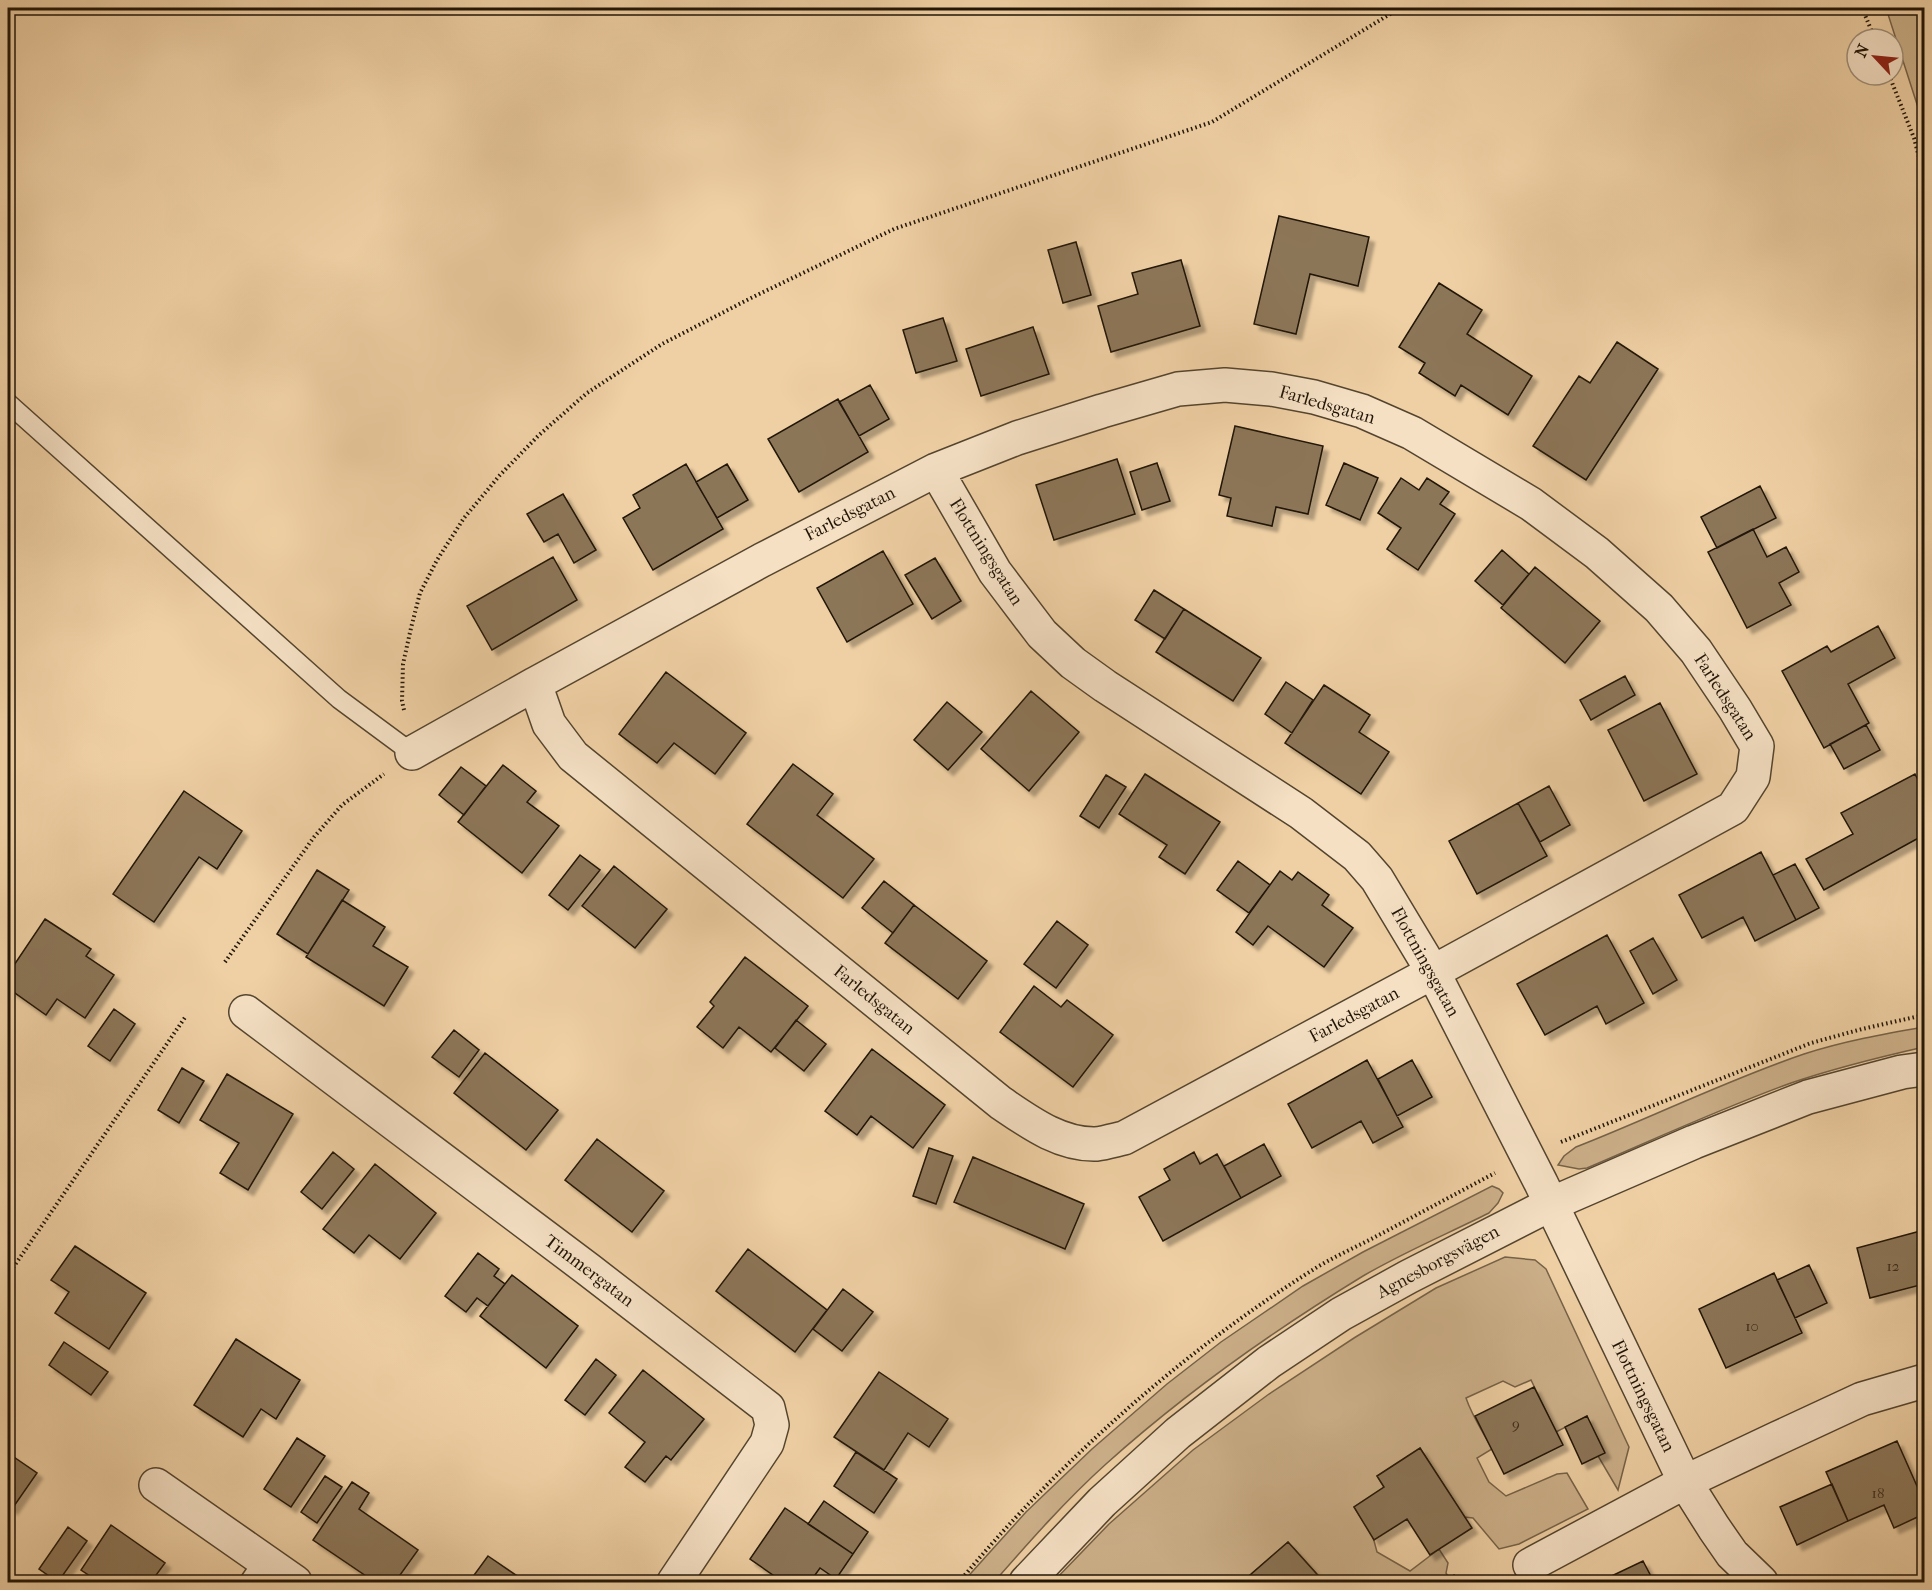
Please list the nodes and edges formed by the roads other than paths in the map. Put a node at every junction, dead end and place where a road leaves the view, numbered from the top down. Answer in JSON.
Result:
{"nodes":[{"id":1,"x":8,"y":403,"type":"edge"},
{"id":2,"x":936,"y":470,"type":"junction"},
{"id":3,"x":535,"y":684,"type":"junction"},
{"id":4,"x":412,"y":753,"type":"joint"},
{"id":5,"x":1433,"y":972,"type":"junction"},
{"id":6,"x":246,"y":1012,"type":"dead end"},
{"id":7,"x":1924,"y":1069,"type":"edge"},
{"id":8,"x":1551,"y":1204,"type":"junction"},
{"id":9,"x":1924,"y":1381,"type":"edge"},
{"id":10,"x":1685,"y":1482,"type":"junction"},
{"id":11,"x":156,"y":1485,"type":"dead end"},
{"id":12,"x":1530,"y":1565,"type":"dead end"},
{"id":13,"x":256,"y":1571,"type":"edge"},
{"id":14,"x":295,"y":1582,"type":"edge"},
{"id":15,"x":674,"y":1582,"type":"edge"},
{"id":16,"x":1026,"y":1582,"type":"edge"},
{"id":17,"x":1761,"y":1582,"type":"edge"}],
"edges":[{"from":1,"to":4,"type":"lane"},
{"from":2,"to":3,"type":"street","name":"Farledsgatan"},
{"from":2,"to":5,"type":"street","name":"Flottningsgatan"},
{"from":2,"to":5,"type":"street","name":"Farledsgatan"},
{"from":3,"to":4,"type":"street"},
{"from":3,"to":5,"type":"street","name":"Farledsgatan"},
{"from":5,"to":8,"type":"street","name":"Flottningsgatan"},
{"from":6,"to":15,"type":"street","name":"Timmergatan"},
{"from":7,"to":8,"type":"street","name":"Agnesborgsvägen"},
{"from":8,"to":10,"type":"street","name":"Flottningsgatan"},
{"from":8,"to":16,"type":"street","name":"Agnesborgsvägen"},
{"from":9,"to":10,"type":"street"},
{"from":10,"to":12,"type":"street"},
{"from":10,"to":17,"type":"street","name":"Flottningsgatan"},
{"from":11,"to":13,"type":"street"},
{"from":13,"to":14,"type":"street"}]}
